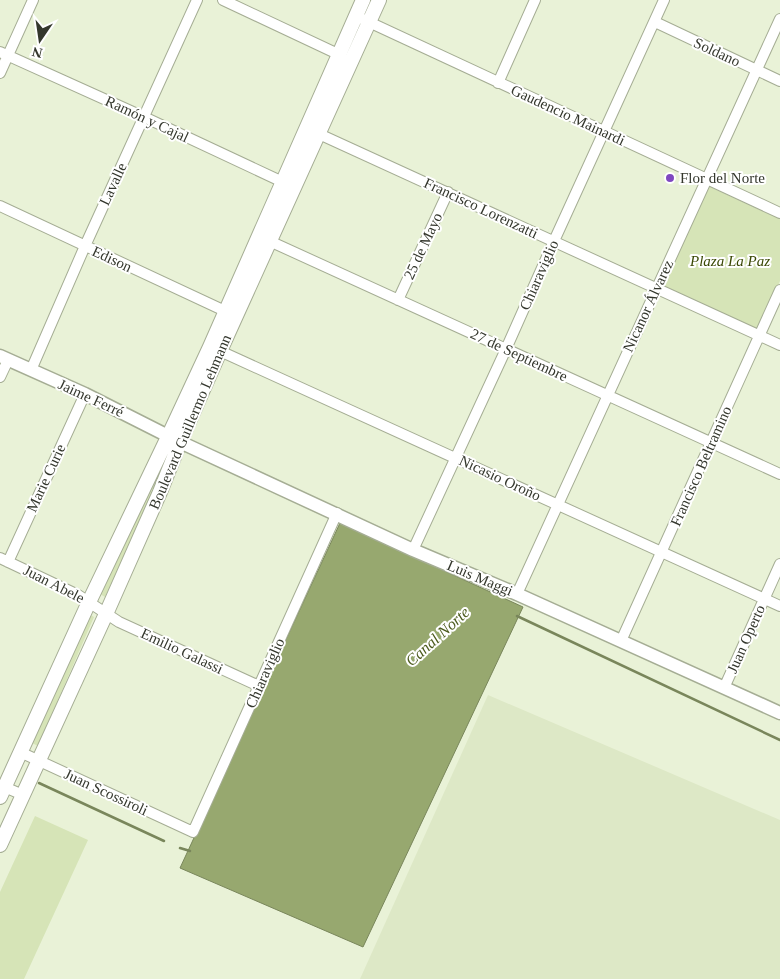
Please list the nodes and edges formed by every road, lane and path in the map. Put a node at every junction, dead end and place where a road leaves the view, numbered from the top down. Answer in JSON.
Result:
{"nodes":[{"id":1,"x":33,"y":0,"type":"edge"},
{"id":2,"x":198,"y":0,"type":"edge"},
{"id":3,"x":223,"y":0,"type":"edge"},
{"id":4,"x":363,"y":0,"type":"edge"},
{"id":5,"x":379,"y":0,"type":"edge"},
{"id":6,"x":535,"y":0,"type":"edge"},
{"id":7,"x":664,"y":0,"type":"edge"},
{"id":8,"x":356,"y":16,"type":"junction"},
{"id":9,"x":780,"y":19,"type":"edge"},
{"id":10,"x":655,"y":22,"type":"junction"},
{"id":11,"x":369,"y":23,"type":"junction"},
{"id":12,"x":4,"y":54,"type":"edge"},
{"id":13,"x":340,"y":55,"type":"junction"},
{"id":14,"x":755,"y":70,"type":"junction"},
{"id":15,"x":0,"y":73,"type":"edge"},
{"id":16,"x":780,"y":81,"type":"edge"},
{"id":17,"x":498,"y":83,"type":"junction"},
{"id":18,"x":144,"y":117,"type":"junction"},
{"id":19,"x":605,"y":132,"type":"junction"},
{"id":20,"x":318,"y":134,"type":"junction"},
{"id":21,"x":706,"y":179,"type":"junction"},
{"id":22,"x":288,"y":185,"type":"junction"},
{"id":23,"x":448,"y":192,"type":"junction"},
{"id":24,"x":0,"y":206,"type":"edge"},
{"id":25,"x":780,"y":213,"type":"edge"},
{"id":26,"x":264,"y":239,"type":"junction"},
{"id":27,"x":554,"y":241,"type":"junction"},
{"id":28,"x":84,"y":246,"type":"junction"},
{"id":29,"x":656,"y":288,"type":"junction"},
{"id":30,"x":780,"y":290,"type":"edge"},
{"id":31,"x":398,"y":300,"type":"junction"},
{"id":32,"x":225,"y":311,"type":"junction"},
{"id":33,"x":760,"y":335,"type":"junction"},
{"id":34,"x":780,"y":345,"type":"edge"},
{"id":35,"x":506,"y":349,"type":"junction"},
{"id":36,"x":220,"y":351,"type":"junction"},
{"id":37,"x":4,"y":358,"type":"edge"},
{"id":38,"x":31,"y":370,"type":"junction"},
{"id":39,"x":0,"y":377,"type":"edge"},
{"id":40,"x":85,"y":394,"type":"junction"},
{"id":41,"x":607,"y":395,"type":"junction"},
{"id":42,"x":175,"y":439,"type":"junction"},
{"id":43,"x":711,"y":443,"type":"junction"},
{"id":44,"x":456,"y":458,"type":"junction"},
{"id":45,"x":780,"y":474,"type":"edge"},
{"id":46,"x":557,"y":505,"type":"junction"},
{"id":47,"x":337,"y":513,"type":"junction"},
{"id":48,"x":413,"y":550,"type":"junction"},
{"id":49,"x":662,"y":552,"type":"junction"},
{"id":50,"x":4,"y":560,"type":"edge"},
{"id":51,"x":780,"y":564,"type":"edge"},
{"id":52,"x":517,"y":594,"type":"junction"},
{"id":53,"x":764,"y":599,"type":"junction"},
{"id":54,"x":89,"y":602,"type":"junction"},
{"id":55,"x":780,"y":606,"type":"edge"},
{"id":56,"x":106,"y":614,"type":"junction"},
{"id":57,"x":621,"y":641,"type":"junction"},
{"id":58,"x":259,"y":686,"type":"junction"},
{"id":59,"x":724,"y":688,"type":"junction"},
{"id":60,"x":780,"y":713,"type":"edge"},
{"id":61,"x":20,"y":752,"type":"junction"},
{"id":62,"x":39,"y":761,"type":"junction"},
{"id":63,"x":2,"y":790,"type":"edge"},
{"id":64,"x":23,"y":795,"type":"junction"},
{"id":65,"x":192,"y":832,"type":"joint"},
{"id":66,"x":0,"y":844,"type":"edge"}],
"edges":[{"from":1,"to":12,"type":"street"},
{"from":2,"to":18,"type":"street","name":"Lavalle"},
{"from":3,"to":13,"type":"street"},
{"from":4,"to":8,"type":"main road","name":"Boulevard Guillermo Lehmann"},
{"from":5,"to":11,"type":"main road","name":"Boulevard Guillermo Lehmann"},
{"from":6,"to":17,"type":"street"},
{"from":7,"to":10,"type":"street","name":"Chiaraviglio"},
{"from":8,"to":11,"type":"street","name":"Gaudencio Mainardi"},
{"from":8,"to":13,"type":"main road","name":"Boulevard Guillermo Lehmann"},
{"from":9,"to":14,"type":"street","name":"Nicanor Álvarez"},
{"from":10,"to":14,"type":"street","name":"Soldano"},
{"from":10,"to":19,"type":"street","name":"Chiaraviglio"},
{"from":11,"to":17,"type":"street","name":"Gaudencio Mainardi"},
{"from":11,"to":20,"type":"main road","name":"Boulevard Guillermo Lehmann"},
{"from":12,"to":15,"type":"street"},
{"from":12,"to":18,"type":"street","name":"Ramón y Cajal"},
{"from":13,"to":22,"type":"main road","name":"Boulevard Guillermo Lehmann"},
{"from":14,"to":16,"type":"street","name":"Soldano"},
{"from":14,"to":21,"type":"street","name":"Nicanor Álvarez"},
{"from":17,"to":19,"type":"street","name":"Gaudencio Mainardi"},
{"from":18,"to":22,"type":"street","name":"Ramón y Cajal"},
{"from":18,"to":28,"type":"street","name":"Lavalle"},
{"from":19,"to":21,"type":"street","name":"Gaudencio Mainardi"},
{"from":19,"to":27,"type":"street","name":"Chiaraviglio"},
{"from":20,"to":22,"type":"main road","name":"Boulevard Guillermo Lehmann"},
{"from":20,"to":23,"type":"street","name":"Francisco Lorenzatti"},
{"from":21,"to":25,"type":"street","name":"Gaudencio Mainardi"},
{"from":21,"to":29,"type":"street","name":"Nicanor Álvarez"},
{"from":22,"to":26,"type":"main road","name":"Boulevard Guillermo Lehmann"},
{"from":23,"to":27,"type":"street","name":"Francisco Lorenzatti"},
{"from":23,"to":31,"type":"street","name":"25 de Mayo"},
{"from":24,"to":28,"type":"street","name":"Edison"},
{"from":26,"to":31,"type":"street","name":"27 de Septiembre"},
{"from":26,"to":32,"type":"main road","name":"Boulevard Guillermo Lehmann"},
{"from":26,"to":36,"type":"main road","name":"Boulevard Guillermo Lehmann"},
{"from":27,"to":29,"type":"street","name":"Francisco Lorenzatti"},
{"from":27,"to":35,"type":"street","name":"Chiaraviglio"},
{"from":28,"to":32,"type":"street","name":"Edison"},
{"from":28,"to":38,"type":"street","name":"Lavalle"},
{"from":29,"to":33,"type":"street","name":"Francisco Lorenzatti"},
{"from":29,"to":41,"type":"street","name":"Nicanor Álvarez"},
{"from":30,"to":33,"type":"street","name":"Francisco Beltramino"},
{"from":31,"to":35,"type":"street","name":"27 de Septiembre"},
{"from":32,"to":42,"type":"main road","name":"Boulevard Guillermo Lehmann"},
{"from":33,"to":34,"type":"street","name":"Francisco Lorenzatti"},
{"from":33,"to":43,"type":"street","name":"Francisco Beltramino"},
{"from":35,"to":41,"type":"street","name":"27 de Septiembre"},
{"from":35,"to":44,"type":"street","name":"Chiaraviglio"},
{"from":36,"to":42,"type":"main road","name":"Boulevard Guillermo Lehmann"},
{"from":36,"to":44,"type":"street","name":"Nicasio Oroño"},
{"from":37,"to":38,"type":"street","name":"Jaime Ferré"},
{"from":37,"to":39,"type":"street"},
{"from":38,"to":40,"type":"street","name":"Jaime Ferré"},
{"from":40,"to":42,"type":"street","name":"Jaime Ferré"},
{"from":40,"to":50,"type":"street","name":"Marie Curie"},
{"from":41,"to":43,"type":"street","name":"27 de Septiembre"},
{"from":41,"to":46,"type":"street","name":"Nicanor Álvarez"},
{"from":42,"to":47,"type":"street","name":"Luis Maggi"},
{"from":42,"to":54,"type":"main road","name":"Boulevard Guillermo Lehmann"},
{"from":42,"to":56,"type":"main road","name":"Boulevard Guillermo Lehmann"},
{"from":43,"to":45,"type":"street","name":"27 de Septiembre"},
{"from":43,"to":49,"type":"street","name":"Francisco Beltramino"},
{"from":44,"to":46,"type":"street","name":"Nicasio Oroño"},
{"from":44,"to":48,"type":"street","name":"Chiaraviglio"},
{"from":46,"to":49,"type":"street","name":"Nicasio Oroño"},
{"from":46,"to":52,"type":"street","name":"Nicanor Álvarez"},
{"from":47,"to":48,"type":"street","name":"Luis Maggi"},
{"from":47,"to":58,"type":"street","name":"Chiaraviglio"},
{"from":48,"to":52,"type":"street","name":"Luis Maggi"},
{"from":49,"to":53,"type":"street","name":"Nicasio Oroño"},
{"from":49,"to":57,"type":"street","name":"Francisco Beltramino"},
{"from":50,"to":54,"type":"street","name":"Juan Abele"},
{"from":51,"to":53,"type":"street","name":"Juan Operto"},
{"from":52,"to":57,"type":"street","name":"Luis Maggi"},
{"from":53,"to":55,"type":"street","name":"Nicasio Oroño"},
{"from":53,"to":59,"type":"street","name":"Juan Operto"},
{"from":54,"to":56,"type":"street","name":"Juan Abele"},
{"from":54,"to":61,"type":"main road","name":"Boulevard Guillermo Lehmann"},
{"from":56,"to":58,"type":"street","name":"Emilio Galassi"},
{"from":56,"to":62,"type":"main road","name":"Boulevard Guillermo Lehmann"},
{"from":57,"to":59,"type":"street","name":"Luis Maggi"},
{"from":58,"to":65,"type":"street","name":"Chiaraviglio"},
{"from":59,"to":60,"type":"street","name":"Luis Maggi"},
{"from":61,"to":62,"type":"street","name":"Juan Scossiroli"},
{"from":61,"to":63,"type":"main road","name":"Boulevard Guillermo Lehmann"},
{"from":62,"to":64,"type":"main road","name":"Boulevard Guillermo Lehmann"},
{"from":62,"to":65,"type":"street","name":"Juan Scossiroli"},
{"from":63,"to":64,"type":"street"},
{"from":64,"to":66,"type":"main road","name":"Boulevard Guillermo Lehmann"}]}
